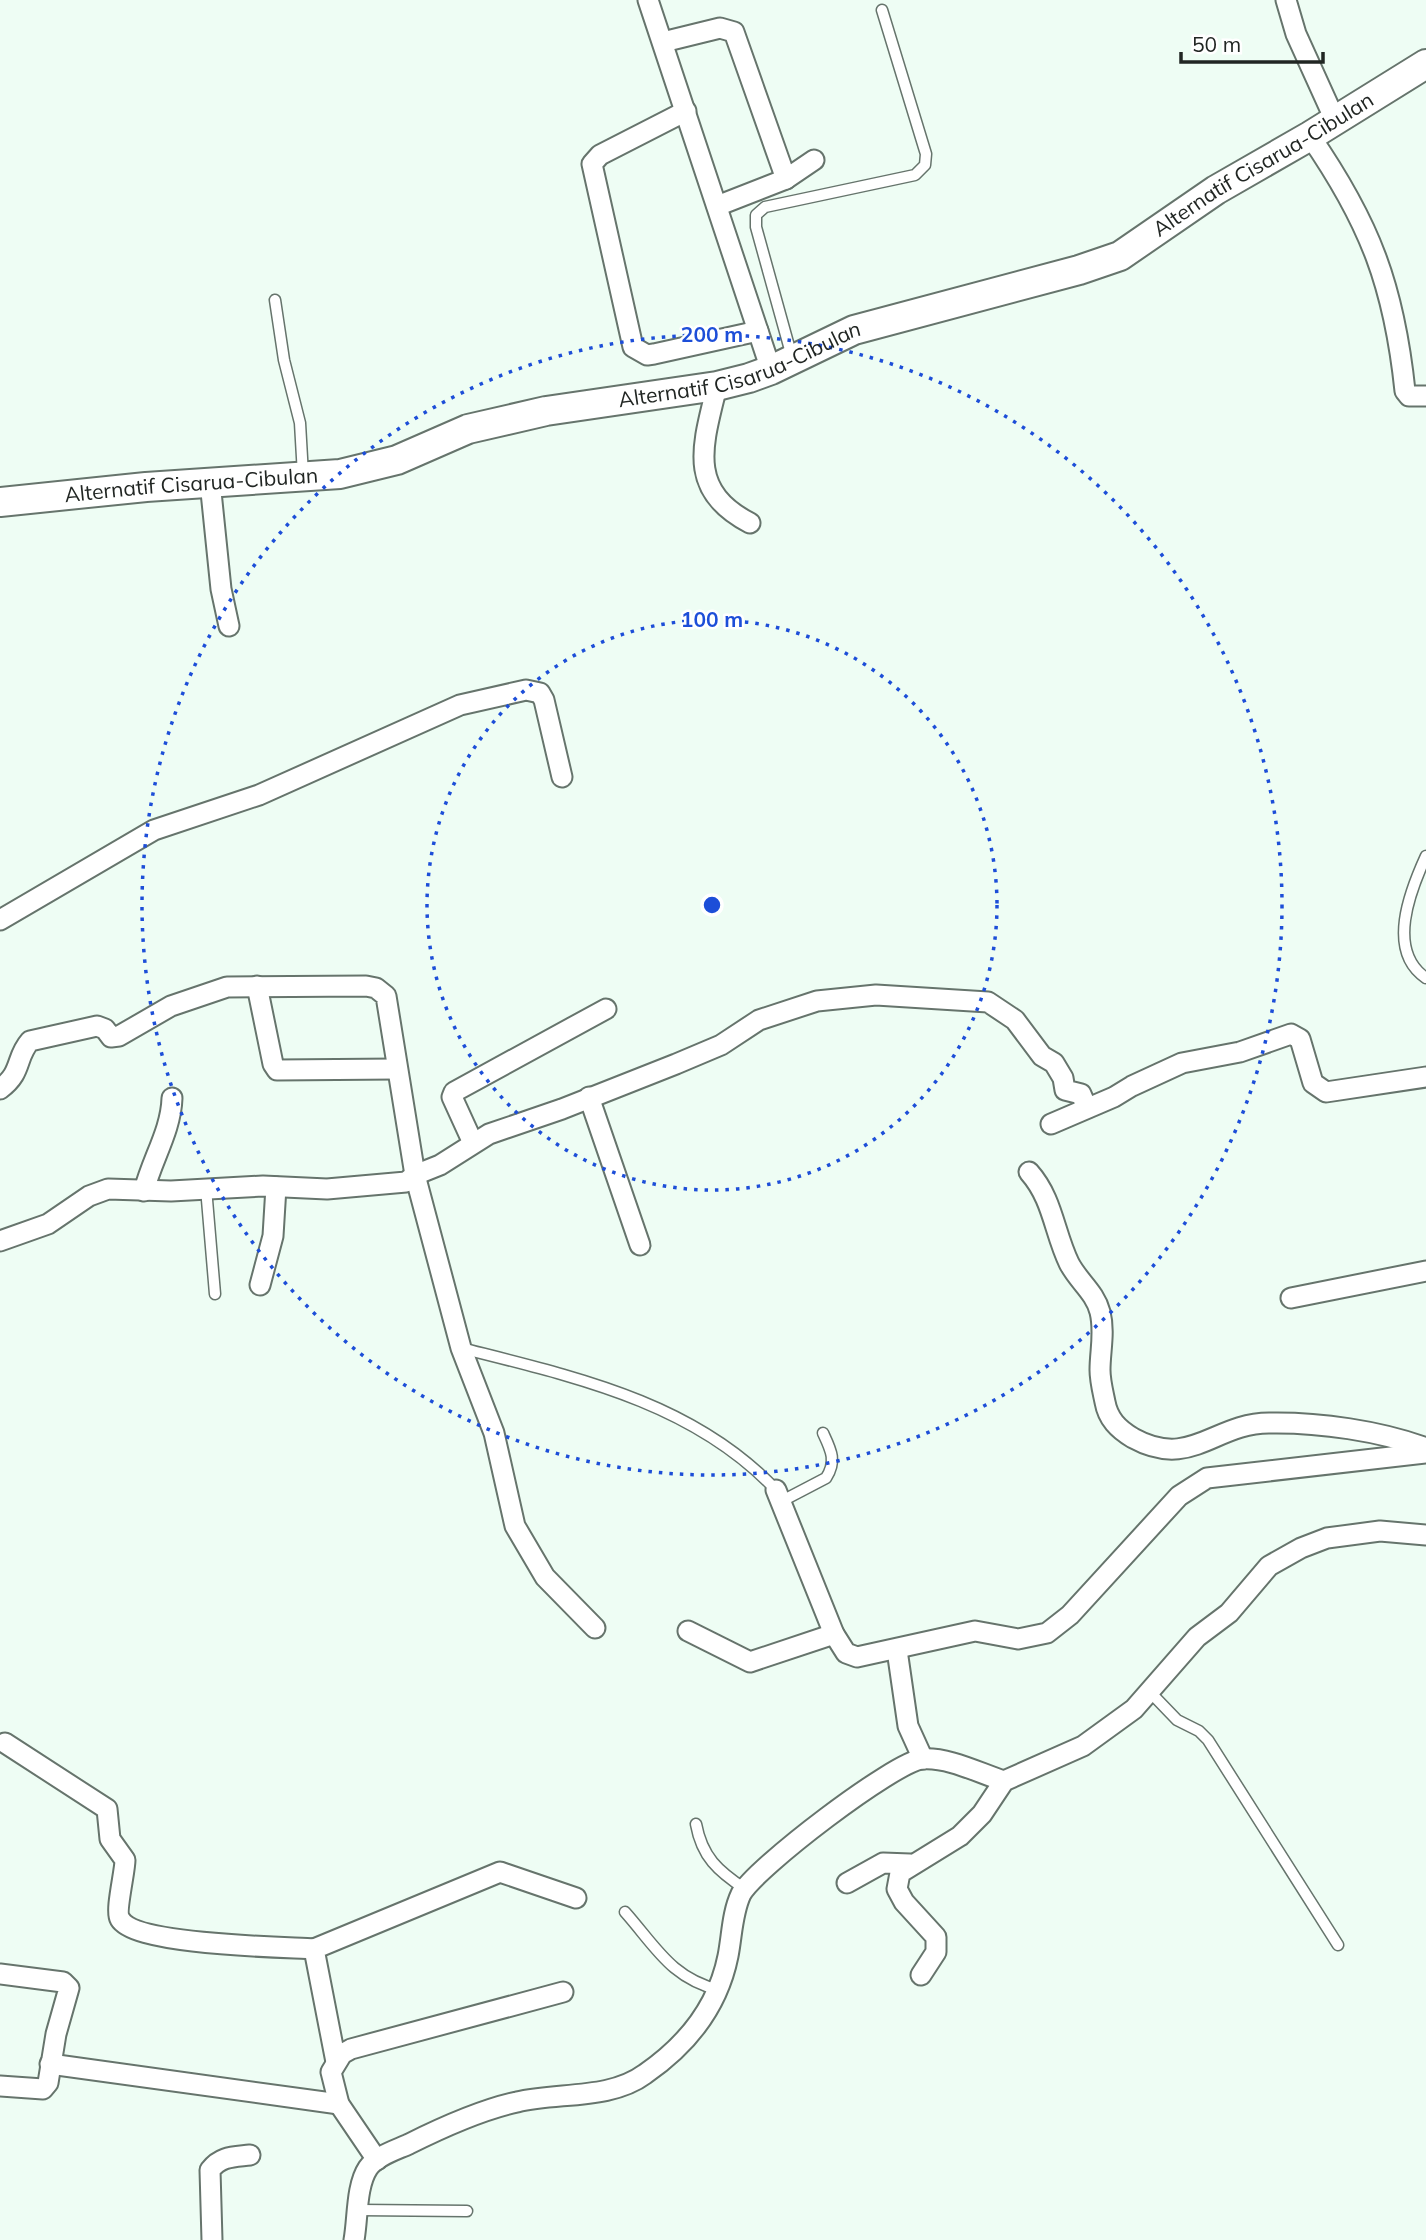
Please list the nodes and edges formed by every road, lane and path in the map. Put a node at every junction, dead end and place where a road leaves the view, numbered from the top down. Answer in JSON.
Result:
{"nodes":[{"id":1,"x":648,"y":0,"type":"edge"},
{"id":2,"x":1286,"y":0,"type":"edge"},
{"id":3,"x":882,"y":9,"type":"dead end"},
{"id":4,"x":663,"y":42,"type":"junction"},
{"id":5,"x":1426,"y":64,"type":"edge"},
{"id":6,"x":686,"y":111,"type":"junction"},
{"id":7,"x":1335,"y":120,"type":"junction"},
{"id":8,"x":1310,"y":136,"type":"junction"},
{"id":9,"x":814,"y":160,"type":"dead end"},
{"id":10,"x":786,"y":179,"type":"junction"},
{"id":11,"x":717,"y":206,"type":"junction"},
{"id":12,"x":275,"y":300,"type":"dead end"},
{"id":13,"x":758,"y":331,"type":"junction"},
{"id":14,"x":782,"y":365,"type":"junction"},
{"id":15,"x":717,"y":386,"type":"junction"},
{"id":16,"x":1426,"y":396,"type":"edge"},
{"id":17,"x":303,"y":477,"type":"junction"},
{"id":18,"x":210,"y":482,"type":"junction"},
{"id":19,"x":0,"y":502,"type":"edge"},
{"id":20,"x":750,"y":523,"type":"dead end"},
{"id":21,"x":229,"y":626,"type":"dead end"},
{"id":22,"x":562,"y":777,"type":"dead end"},
{"id":23,"x":1426,"y":856,"type":"edge"},
{"id":24,"x":0,"y":920,"type":"edge"},
{"id":25,"x":1426,"y":978,"type":"edge"},
{"id":26,"x":257,"y":986,"type":"junction"},
{"id":27,"x":606,"y":1009,"type":"dead end"},
{"id":28,"x":396,"y":1069,"type":"junction"},
{"id":29,"x":1426,"y":1077,"type":"edge"},
{"id":30,"x":0,"y":1089,"type":"edge"},
{"id":31,"x":589,"y":1097,"type":"junction"},
{"id":32,"x":172,"y":1098,"type":"dead end"},
{"id":33,"x":1087,"y":1108,"type":"junction"},
{"id":34,"x":1051,"y":1124,"type":"dead end"},
{"id":35,"x":473,"y":1143,"type":"junction"},
{"id":36,"x":1029,"y":1172,"type":"dead end"},
{"id":37,"x":415,"y":1175,"type":"junction"},
{"id":38,"x":206,"y":1188,"type":"junction"},
{"id":39,"x":276,"y":1188,"type":"junction"},
{"id":40,"x":144,"y":1191,"type":"junction"},
{"id":41,"x":0,"y":1241,"type":"edge"},
{"id":42,"x":640,"y":1245,"type":"dead end"},
{"id":43,"x":1426,"y":1271,"type":"edge"},
{"id":44,"x":260,"y":1285,"type":"dead end"},
{"id":45,"x":215,"y":1294,"type":"dead end"},
{"id":46,"x":1291,"y":1298,"type":"dead end"},
{"id":47,"x":461,"y":1348,"type":"junction"},
{"id":48,"x":823,"y":1433,"type":"dead end"},
{"id":49,"x":1426,"y":1450,"type":"edge"},
{"id":50,"x":779,"y":1495,"type":"junction"},
{"id":51,"x":1426,"y":1535,"type":"edge"},
{"id":52,"x":596,"y":1628,"type":"dead end"},
{"id":53,"x":688,"y":1631,"type":"dead end"},
{"id":54,"x":834,"y":1634,"type":"junction"},
{"id":55,"x":897,"y":1650,"type":"junction"},
{"id":56,"x":1150,"y":1692,"type":"junction"},
{"id":57,"x":5,"y":1743,"type":"dead end"},
{"id":58,"x":923,"y":1759,"type":"junction"},
{"id":59,"x":1003,"y":1781,"type":"junction"},
{"id":60,"x":696,"y":1824,"type":"dead end"},
{"id":61,"x":910,"y":1864,"type":"junction"},
{"id":62,"x":847,"y":1883,"type":"dead end"},
{"id":63,"x":745,"y":1889,"type":"junction"},
{"id":64,"x":576,"y":1898,"type":"dead end"},
{"id":65,"x":625,"y":1912,"type":"dead end"},
{"id":66,"x":1338,"y":1945,"type":"dead end"},
{"id":67,"x":314,"y":1949,"type":"junction"},
{"id":68,"x":0,"y":1974,"type":"edge"},
{"id":69,"x":921,"y":1975,"type":"dead end"},
{"id":70,"x":720,"y":1990,"type":"junction"},
{"id":71,"x":563,"y":1992,"type":"dead end"},
{"id":72,"x":336,"y":2062,"type":"junction"},
{"id":73,"x":50,"y":2064,"type":"junction"},
{"id":74,"x":0,"y":2086,"type":"edge"},
{"id":75,"x":339,"y":2104,"type":"junction"},
{"id":76,"x":250,"y":2155,"type":"dead end"},
{"id":77,"x":377,"y":2160,"type":"junction"},
{"id":78,"x":359,"y":2210,"type":"junction"},
{"id":79,"x":467,"y":2211,"type":"dead end"},
{"id":80,"x":212,"y":2240,"type":"edge"},
{"id":81,"x":354,"y":2240,"type":"edge"}],
"edges":[{"from":1,"to":4,"type":"street"},
{"from":2,"to":7,"type":"street"},
{"from":3,"to":14,"type":"lane"},
{"from":4,"to":6,"type":"street"},
{"from":4,"to":10,"type":"street"},
{"from":5,"to":7,"type":"street","name":"Alternatif Cisarua-Cibulan"},
{"from":6,"to":11,"type":"street"},
{"from":6,"to":13,"type":"street"},
{"from":7,"to":8,"type":"street","name":"Alternatif Cisarua-Cibulan"},
{"from":8,"to":14,"type":"street","name":"Alternatif Cisarua-Cibulan"},
{"from":8,"to":16,"type":"street"},
{"from":9,"to":10,"type":"street"},
{"from":10,"to":11,"type":"street"},
{"from":11,"to":13,"type":"street"},
{"from":12,"to":17,"type":"lane"},
{"from":13,"to":14,"type":"street"},
{"from":14,"to":15,"type":"street","name":"Alternatif Cisarua-Cibulan"},
{"from":15,"to":17,"type":"street","name":"Alternatif Cisarua-Cibulan"},
{"from":15,"to":20,"type":"street"},
{"from":17,"to":18,"type":"street","name":"Alternatif Cisarua-Cibulan"},
{"from":18,"to":19,"type":"street","name":"Alternatif Cisarua-Cibulan"},
{"from":18,"to":21,"type":"street"},
{"from":22,"to":24,"type":"street"},
{"from":23,"to":25,"type":"lane"},
{"from":26,"to":28,"type":"street"},
{"from":26,"to":28,"type":"street"},
{"from":26,"to":30,"type":"street"},
{"from":27,"to":35,"type":"street"},
{"from":28,"to":37,"type":"street"},
{"from":29,"to":33,"type":"street"},
{"from":31,"to":33,"type":"street"},
{"from":31,"to":35,"type":"street"},
{"from":31,"to":42,"type":"street"},
{"from":32,"to":40,"type":"street"},
{"from":33,"to":34,"type":"street"},
{"from":35,"to":37,"type":"street"},
{"from":36,"to":49,"type":"street"},
{"from":37,"to":39,"type":"street"},
{"from":37,"to":47,"type":"street"},
{"from":38,"to":39,"type":"street"},
{"from":38,"to":40,"type":"street"},
{"from":38,"to":45,"type":"lane"},
{"from":39,"to":44,"type":"street"},
{"from":40,"to":41,"type":"street"},
{"from":43,"to":46,"type":"street"},
{"from":47,"to":50,"type":"lane"},
{"from":47,"to":52,"type":"street"},
{"from":48,"to":50,"type":"lane"},
{"from":49,"to":55,"type":"street"},
{"from":50,"to":54,"type":"street"},
{"from":51,"to":56,"type":"street"},
{"from":53,"to":54,"type":"street"},
{"from":54,"to":55,"type":"street"},
{"from":55,"to":58,"type":"street"},
{"from":56,"to":59,"type":"street"},
{"from":56,"to":66,"type":"lane"},
{"from":57,"to":67,"type":"street"},
{"from":58,"to":59,"type":"street"},
{"from":58,"to":63,"type":"street"},
{"from":59,"to":61,"type":"street"},
{"from":60,"to":63,"type":"lane"},
{"from":61,"to":62,"type":"street"},
{"from":61,"to":69,"type":"street"},
{"from":63,"to":70,"type":"street"},
{"from":64,"to":67,"type":"street"},
{"from":65,"to":70,"type":"lane"},
{"from":67,"to":72,"type":"street"},
{"from":68,"to":73,"type":"street"},
{"from":70,"to":77,"type":"street"},
{"from":71,"to":72,"type":"street"},
{"from":72,"to":75,"type":"street"},
{"from":73,"to":74,"type":"street"},
{"from":73,"to":75,"type":"street"},
{"from":75,"to":77,"type":"street"},
{"from":76,"to":80,"type":"street"},
{"from":77,"to":78,"type":"street"},
{"from":78,"to":79,"type":"lane"},
{"from":78,"to":81,"type":"street"}]}
